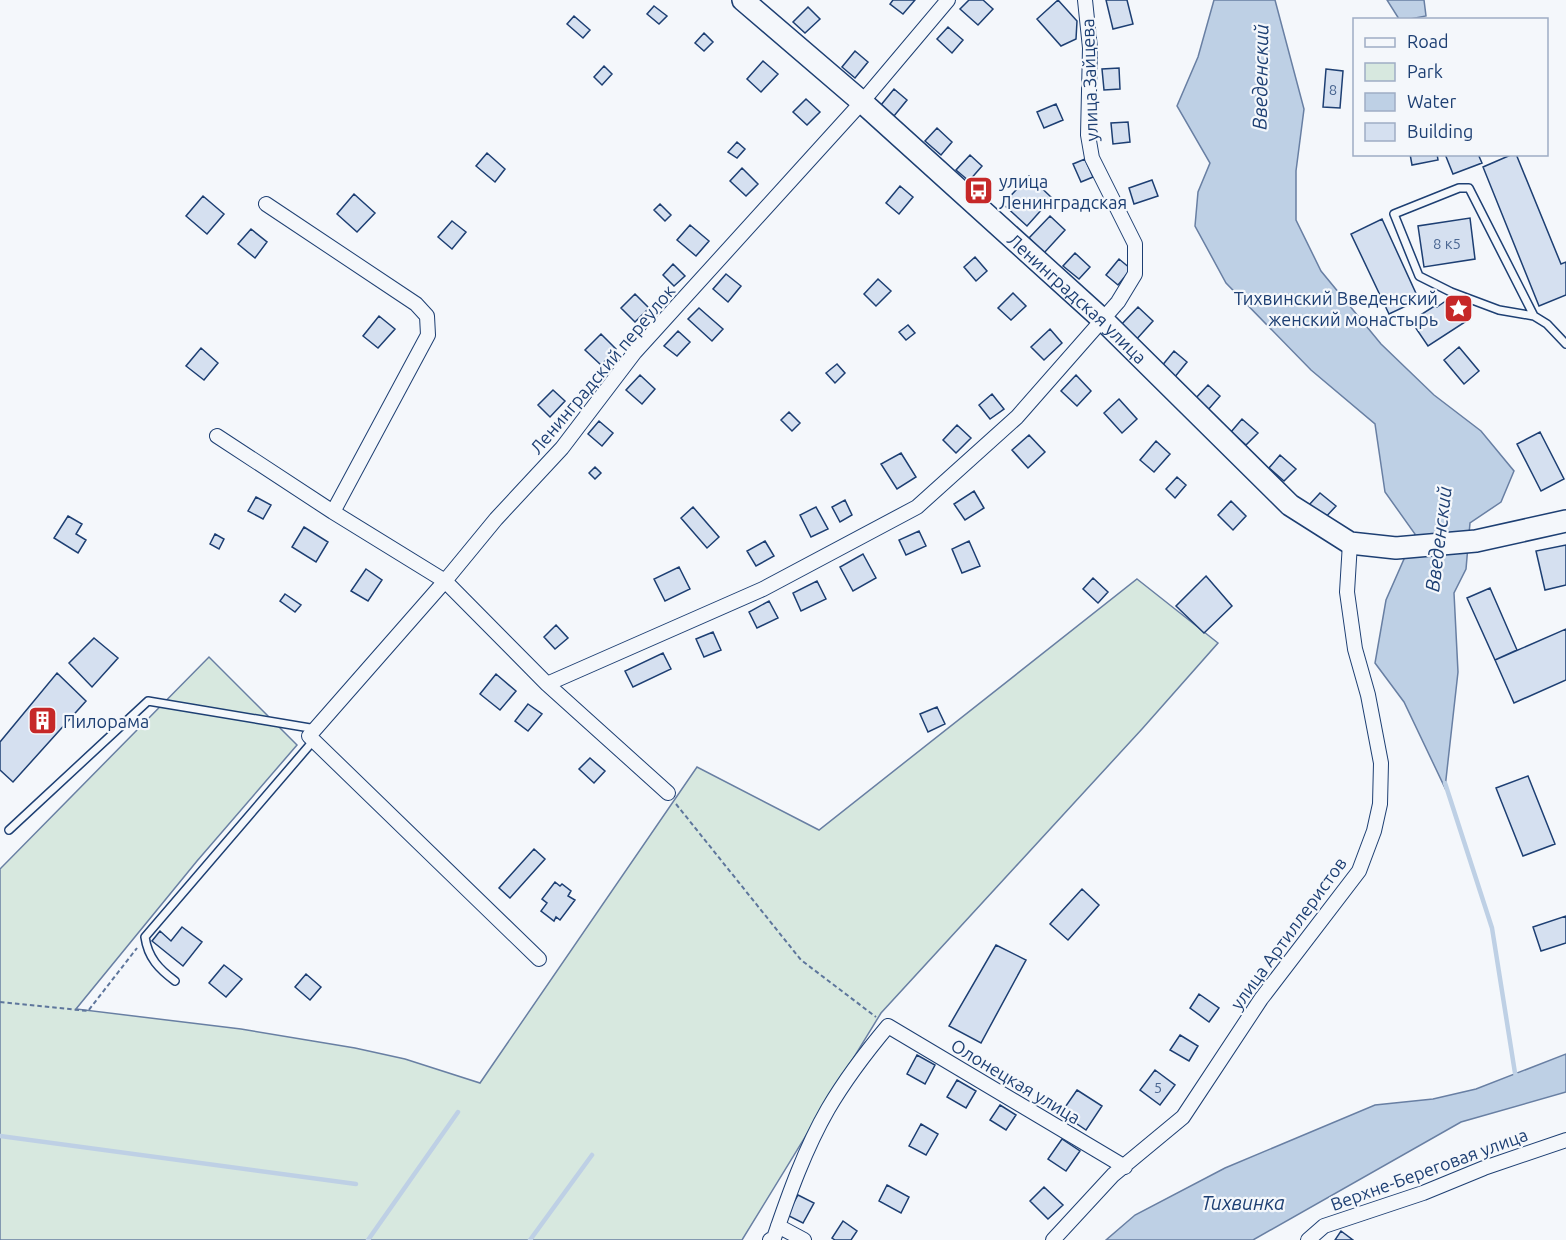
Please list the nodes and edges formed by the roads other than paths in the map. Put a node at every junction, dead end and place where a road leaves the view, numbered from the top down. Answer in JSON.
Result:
{"nodes":[{"id":1,"x":743,"y":0,"type":"edge"},
{"id":2,"x":948,"y":0,"type":"edge"},
{"id":3,"x":1085,"y":0,"type":"edge"},
{"id":4,"x":862,"y":102,"type":"junction"},
{"id":5,"x":266,"y":204,"type":"dead end"},
{"id":6,"x":1534,"y":316,"type":"junction"},
{"id":7,"x":1103,"y":320,"type":"junction"},
{"id":8,"x":1566,"y":344,"type":"edge"},
{"id":9,"x":217,"y":436,"type":"dead end"},
{"id":10,"x":333,"y":512,"type":"junction"},
{"id":11,"x":1566,"y":521,"type":"edge"},
{"id":12,"x":1350,"y":543,"type":"junction"},
{"id":13,"x":445,"y":581,"type":"junction"},
{"id":14,"x":547,"y":684,"type":"junction"},
{"id":15,"x":313,"y":735,"type":"junction"},
{"id":16,"x":668,"y":793,"type":"road end"},
{"id":17,"x":9,"y":830,"type":"dead end"},
{"id":18,"x":539,"y":959,"type":"dead end"},
{"id":19,"x":175,"y":981,"type":"dead end"},
{"id":20,"x":1566,"y":1140,"type":"edge"},
{"id":21,"x":1125,"y":1167,"type":"junction"},
{"id":22,"x":778,"y":1226,"type":"junction"},
{"id":23,"x":770,"y":1240,"type":"edge"},
{"id":24,"x":804,"y":1240,"type":"edge"},
{"id":25,"x":1053,"y":1240,"type":"edge"},
{"id":26,"x":1308,"y":1240,"type":"edge"}],
"edges":[{"from":1,"to":4,"type":"main road","name":"Ленинградская улица"},
{"from":2,"to":4,"type":"street","name":"Ленинградский переулок"},
{"from":3,"to":7,"type":"street","name":"улица Зайцева"},
{"from":4,"to":7,"type":"main road","name":"Ленинградская улица"},
{"from":4,"to":13,"type":"street","name":"Ленинградский переулок"},
{"from":5,"to":10,"type":"street"},
{"from":6,"to":6,"type":"lane"},
{"from":6,"to":8,"type":"lane"},
{"from":7,"to":12,"type":"main road","name":"Ленинградская улица"},
{"from":7,"to":14,"type":"street","name":"улица Зайцева"},
{"from":9,"to":10,"type":"street"},
{"from":10,"to":13,"type":"street"},
{"from":11,"to":12,"type":"main road","name":"Ленинградская улица"},
{"from":12,"to":21,"type":"street","name":"улица Артиллеристов"},
{"from":13,"to":14,"type":"street"},
{"from":13,"to":15,"type":"street","name":"Ленинградский переулок"},
{"from":14,"to":16,"type":"street"},
{"from":15,"to":17,"type":"lane"},
{"from":15,"to":18,"type":"street"},
{"from":15,"to":19,"type":"lane"},
{"from":20,"to":26,"type":"street","name":"Верхне-Береговая улица"},
{"from":21,"to":22,"type":"street","name":"Олонецкая улица"},
{"from":21,"to":25,"type":"street","name":"улица Артиллеристов"},
{"from":22,"to":23,"type":"street"},
{"from":22,"to":24,"type":"street"}]}
